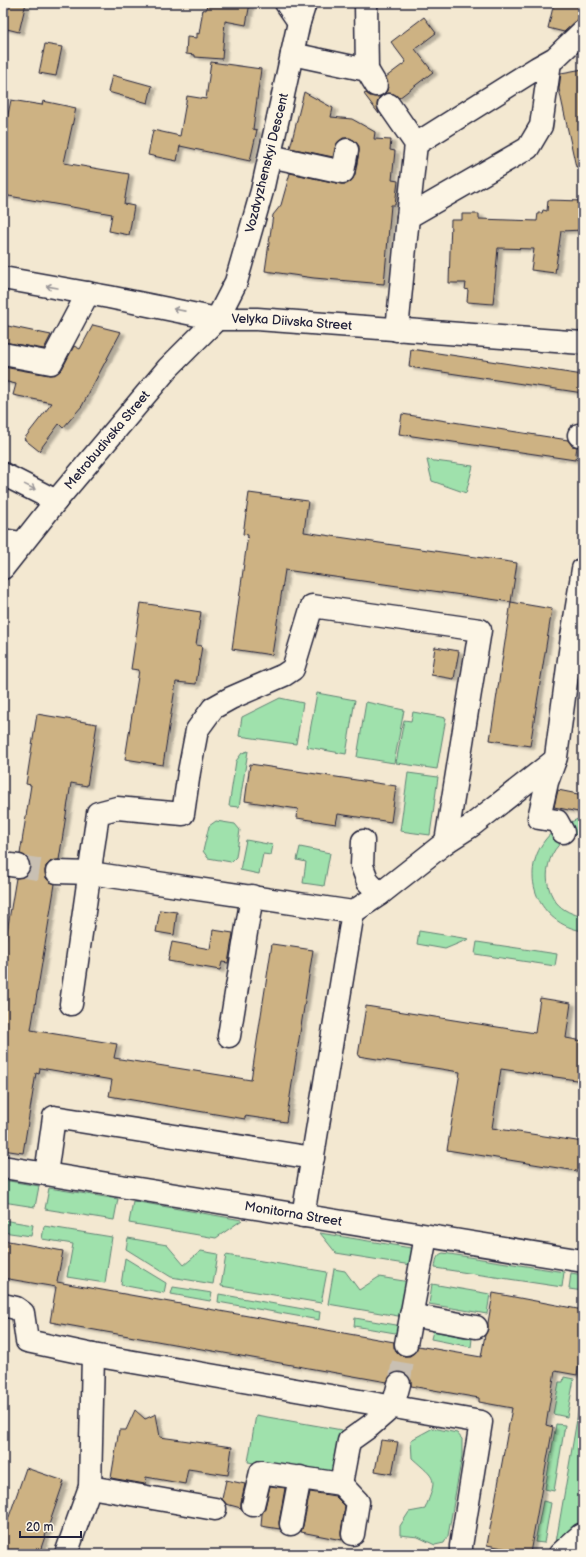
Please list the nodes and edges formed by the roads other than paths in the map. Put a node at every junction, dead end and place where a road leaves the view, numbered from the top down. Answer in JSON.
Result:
{"nodes":[{"id":1,"x":286,"y":3,"type":"edge"},
{"id":2,"x":366,"y":3,"type":"edge"},
{"id":3,"x":302,"y":13,"type":"edge"},
{"id":4,"x":583,"y":31,"type":"edge"},
{"id":5,"x":292,"y":54,"type":"junction"},
{"id":6,"x":550,"y":62,"type":"junction"},
{"id":7,"x":389,"y":105,"type":"dead end"},
{"id":8,"x":416,"y":144,"type":"junction"},
{"id":9,"x":347,"y":150,"type":"dead end"},
{"id":10,"x":270,"y":156,"type":"junction"},
{"id":11,"x":408,"y":217,"type":"junction"},
{"id":12,"x":3,"y":278,"type":"edge"},
{"id":13,"x":88,"y":293,"type":"junction"},
{"id":14,"x":217,"y":319,"type":"junction"},
{"id":15,"x":397,"y":330,"type":"junction"},
{"id":16,"x":583,"y":343,"type":"edge"},
{"id":17,"x":3,"y":354,"type":"edge"},
{"id":18,"x":3,"y":474,"type":"edge"},
{"id":19,"x":56,"y":501,"type":"junction"},
{"id":20,"x":12,"y":542,"type":"edge"},
{"id":21,"x":3,"y":568,"type":"edge"},
{"id":22,"x":583,"y":568,"type":"edge"},
{"id":23,"x":578,"y":638,"type":"edge"},
{"id":24,"x":555,"y":760,"type":"junction"},
{"id":25,"x":563,"y":832,"type":"dead end"},
{"id":26,"x":363,"y":841,"type":"dead end"},
{"id":27,"x":446,"y":842,"type":"junction"},
{"id":28,"x":57,"y":872,"type":"tunnel mouth"},
{"id":29,"x":90,"y":873,"type":"junction"},
{"id":30,"x":380,"y":894,"type":"junction"},
{"id":31,"x":252,"y":896,"type":"junction"},
{"id":32,"x":353,"y":912,"type":"junction"},
{"id":33,"x":71,"y":1004,"type":"dead end"},
{"id":34,"x":229,"y":1036,"type":"dead end"},
{"id":35,"x":313,"y":1158,"type":"junction"},
{"id":36,"x":3,"y":1167,"type":"edge"},
{"id":37,"x":46,"y":1174,"type":"junction"},
{"id":38,"x":303,"y":1216,"type":"junction"},
{"id":39,"x":426,"y":1236,"type":"junction"},
{"id":40,"x":583,"y":1261,"type":"edge"},
{"id":41,"x":3,"y":1305,"type":"edge"},
{"id":42,"x":411,"y":1315,"type":"junction"},
{"id":43,"x":476,"y":1327,"type":"dead end"},
{"id":44,"x":406,"y":1344,"type":"tunnel mouth"},
{"id":45,"x":93,"y":1355,"type":"junction"},
{"id":46,"x":399,"y":1384,"type":"tunnel mouth"},
{"id":47,"x":393,"y":1406,"type":"junction"},
{"id":48,"x":300,"y":1477,"type":"junction"},
{"id":49,"x":341,"y":1484,"type":"junction"},
{"id":50,"x":90,"y":1487,"type":"junction"},
{"id":51,"x":253,"y":1505,"type":"dead end"},
{"id":52,"x":215,"y":1509,"type":"dead end"},
{"id":53,"x":290,"y":1524,"type":"dead end"},
{"id":54,"x":353,"y":1534,"type":"dead end"},
{"id":55,"x":583,"y":1535,"type":"edge"},
{"id":56,"x":66,"y":1554,"type":"edge"},
{"id":57,"x":461,"y":1554,"type":"edge"},
{"id":58,"x":560,"y":1554,"type":"edge"}],
"edges":[{"from":1,"to":3,"type":"street"},
{"from":2,"to":5,"type":"street"},
{"from":3,"to":5,"type":"street","name":"Vozdvyzhenskyi Descent"},
{"from":4,"to":6,"type":"street"},
{"from":5,"to":10,"type":"street","name":"Vozdvyzhenskyi Descent"},
{"from":6,"to":8,"type":"street"},
{"from":6,"to":11,"type":"street"},
{"from":7,"to":8,"type":"street"},
{"from":8,"to":11,"type":"street"},
{"from":9,"to":10,"type":"street"},
{"from":10,"to":14,"type":"street","name":"Vozdvyzhenskyi Descent"},
{"from":11,"to":15,"type":"street"},
{"from":13,"to":12,"type":"street","name":"Velyka Diivska Street","one_way":true},
{"from":14,"to":13,"type":"street","name":"Velyka Diivska Street","one_way":true},
{"from":13,"to":17,"type":"street"},
{"from":14,"to":15,"type":"street","name":"Velyka Diivska Street"},
{"from":14,"to":19,"type":"street","name":"Metrobudivska Street"},
{"from":15,"to":16,"type":"street","name":"Velyka Diivska Street"},
{"from":18,"to":19,"type":"street","one_way":true},
{"from":19,"to":20,"type":"street","name":"Metrobudivska Street"},
{"from":20,"to":21,"type":"street","name":"Metrobudivska Street"},
{"from":22,"to":23,"type":"street"},
{"from":23,"to":24,"type":"street"},
{"from":24,"to":25,"type":"street"},
{"from":24,"to":27,"type":"street"},
{"from":26,"to":30,"type":"street"},
{"from":27,"to":29,"type":"street"},
{"from":27,"to":30,"type":"street"},
{"from":28,"to":29,"type":"street"},
{"from":29,"to":31,"type":"street"},
{"from":29,"to":33,"type":"street"},
{"from":30,"to":32,"type":"street"},
{"from":31,"to":32,"type":"street"},
{"from":31,"to":34,"type":"street"},
{"from":32,"to":35,"type":"street"},
{"from":35,"to":37,"type":"street"},
{"from":35,"to":38,"type":"street"},
{"from":36,"to":37,"type":"street","name":"Monitorna Street"},
{"from":37,"to":38,"type":"street","name":"Monitorna Street"},
{"from":38,"to":39,"type":"street","name":"Monitorna Street"},
{"from":39,"to":40,"type":"street","name":"Monitorna Street"},
{"from":39,"to":42,"type":"street"},
{"from":41,"to":45,"type":"street"},
{"from":42,"to":43,"type":"street"},
{"from":42,"to":44,"type":"street"},
{"from":45,"to":47,"type":"street"},
{"from":45,"to":50,"type":"street"},
{"from":46,"to":47,"type":"street"},
{"from":47,"to":49,"type":"street"},
{"from":47,"to":57,"type":"street"},
{"from":48,"to":49,"type":"street"},
{"from":48,"to":51,"type":"street"},
{"from":48,"to":53,"type":"street"},
{"from":49,"to":54,"type":"street"},
{"from":50,"to":52,"type":"street"},
{"from":50,"to":56,"type":"street"},
{"from":55,"to":58,"type":"street"}]}
